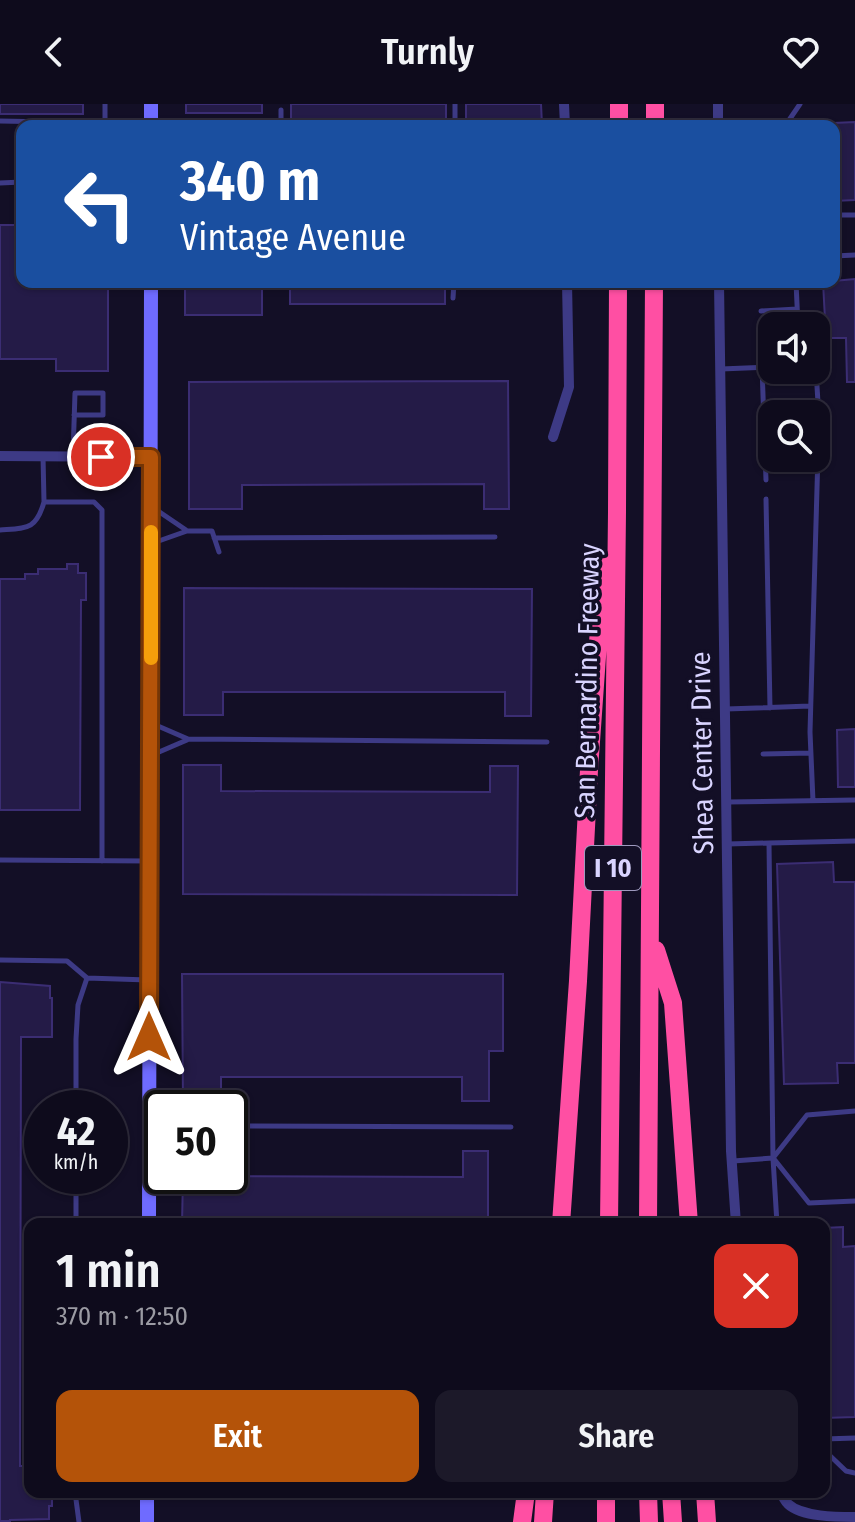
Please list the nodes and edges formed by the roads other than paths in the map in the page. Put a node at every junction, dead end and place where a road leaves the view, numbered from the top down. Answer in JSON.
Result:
{"nodes":[{"id":1,"x":281,"y":110,"type":"dead end"},
{"id":2,"x":281,"y":120,"type":"edge"},
{"id":3,"x":151,"y":288,"type":"edge"},
{"id":4,"x":454,"y":288,"type":"edge"},
{"id":5,"x":567,"y":288,"type":"edge"},
{"id":6,"x":618,"y":288,"type":"edge"},
{"id":7,"x":654,"y":288,"type":"edge"},
{"id":8,"x":719,"y":288,"type":"edge"},
{"id":9,"x":796,"y":288,"type":"edge"},
{"id":10,"x":453,"y":298,"type":"dead end"},
{"id":11,"x":797,"y":309,"type":"junction"},
{"id":12,"x":761,"y":311,"type":"dead end"},
{"id":13,"x":797,"y":312,"type":"edge"},
{"id":14,"x":758,"y":367,"type":"edge"},
{"id":15,"x":720,"y":369,"type":"junction"},
{"id":16,"x":763,"y":384,"type":"edge"},
{"id":17,"x":817,"y":384,"type":"edge"},
{"id":18,"x":74,"y":415,"type":"junction"},
{"id":19,"x":553,"y":437,"type":"dead end"},
{"id":20,"x":0,"y":456,"type":"edge"},
{"id":21,"x":43,"y":456,"type":"junction"},
{"id":22,"x":73,"y":456,"type":"junction"},
{"id":23,"x":151,"y":457,"type":"junction"},
{"id":24,"x":766,"y":480,"type":"dead end"},
{"id":25,"x":766,"y":499,"type":"dead end"},
{"id":26,"x":44,"y":502,"type":"junction"},
{"id":27,"x":151,"y":506,"type":"junction"},
{"id":28,"x":617,"y":512,"type":"junction"},
{"id":29,"x":0,"y":530,"type":"edge"},
{"id":30,"x":187,"y":531,"type":"junction"},
{"id":31,"x":495,"y":537,"type":"dead end"},
{"id":32,"x":214,"y":538,"type":"junction"},
{"id":33,"x":151,"y":544,"type":"junction"},
{"id":34,"x":219,"y":552,"type":"dead end"},
{"id":35,"x":810,"y":706,"type":"junction"},
{"id":36,"x":770,"y":708,"type":"junction"},
{"id":37,"x":725,"y":709,"type":"junction"},
{"id":38,"x":151,"y":723,"type":"junction"},
{"id":39,"x":188,"y":739,"type":"junction"},
{"id":40,"x":547,"y":742,"type":"dead end"},
{"id":41,"x":811,"y":753,"type":"junction"},
{"id":42,"x":763,"y":754,"type":"dead end"},
{"id":43,"x":150,"y":755,"type":"junction"},
{"id":44,"x":855,"y":800,"type":"edge"},
{"id":45,"x":813,"y":801,"type":"junction"},
{"id":46,"x":726,"y":802,"type":"junction"},
{"id":47,"x":855,"y":841,"type":"edge"},
{"id":48,"x":769,"y":843,"type":"junction"},
{"id":49,"x":727,"y":844,"type":"junction"},
{"id":50,"x":0,"y":860,"type":"edge"},
{"id":51,"x":102,"y":861,"type":"junction"},
{"id":52,"x":150,"y":861,"type":"junction"},
{"id":53,"x":650,"y":931,"type":"junction"},
{"id":54,"x":0,"y":960,"type":"edge"},
{"id":55,"x":87,"y":978,"type":"junction"},
{"id":56,"x":149,"y":980,"type":"junction"},
{"id":57,"x":76,"y":1090,"type":"edge"},
{"id":58,"x":149,"y":1090,"type":"edge"},
{"id":59,"x":855,"y":1111,"type":"edge"},
{"id":60,"x":248,"y":1126,"type":"edge"},
{"id":61,"x":511,"y":1127,"type":"dead end"},
{"id":62,"x":773,"y":1158,"type":"junction"},
{"id":63,"x":732,"y":1161,"type":"junction"},
{"id":64,"x":76,"y":1194,"type":"edge"},
{"id":65,"x":151,"y":1194,"type":"edge"},
{"id":66,"x":855,"y":1201,"type":"edge"},
{"id":67,"x":76,"y":1218,"type":"edge"},
{"id":68,"x":149,"y":1218,"type":"edge"},
{"id":69,"x":561,"y":1218,"type":"edge"},
{"id":70,"x":609,"y":1218,"type":"edge"},
{"id":71,"x":648,"y":1218,"type":"edge"},
{"id":72,"x":689,"y":1218,"type":"edge"},
{"id":73,"x":736,"y":1218,"type":"edge"},
{"id":74,"x":777,"y":1218,"type":"edge"},
{"id":75,"x":855,"y":1438,"type":"edge"},
{"id":76,"x":830,"y":1439,"type":"edge"},
{"id":77,"x":830,"y":1456,"type":"edge"},
{"id":78,"x":855,"y":1473,"type":"edge"},
{"id":79,"x":76,"y":1498,"type":"edge"},
{"id":80,"x":147,"y":1498,"type":"edge"},
{"id":81,"x":525,"y":1498,"type":"edge"},
{"id":82,"x":545,"y":1498,"type":"edge"},
{"id":83,"x":606,"y":1498,"type":"edge"},
{"id":84,"x":648,"y":1498,"type":"edge"},
{"id":85,"x":671,"y":1498,"type":"edge"},
{"id":86,"x":705,"y":1498,"type":"edge"},
{"id":87,"x":785,"y":1498,"type":"edge"},
{"id":88,"x":855,"y":1517,"type":"edge"},
{"id":89,"x":79,"y":1522,"type":"edge"},
{"id":90,"x":147,"y":1522,"type":"edge"},
{"id":91,"x":522,"y":1522,"type":"edge"},
{"id":92,"x":543,"y":1522,"type":"edge"},
{"id":93,"x":606,"y":1522,"type":"edge"},
{"id":94,"x":649,"y":1522,"type":"edge"},
{"id":95,"x":673,"y":1522,"type":"edge"},
{"id":96,"x":707,"y":1522,"type":"edge"}],
"edges":[{"from":1,"to":2,"type":"lane"},
{"from":3,"to":23,"type":"main road"},
{"from":4,"to":10,"type":"lane"},
{"from":5,"to":19,"type":"street"},
{"from":6,"to":28,"type":"highway","name":"San Bernardino Freeway","number":"I 10"},
{"from":7,"to":53,"type":"highway","number":"I 10"},
{"from":8,"to":15,"type":"street","name":"Shea Center Drive"},
{"from":9,"to":11,"type":"lane"},
{"from":11,"to":12,"type":"lane"},
{"from":11,"to":13,"type":"lane"},
{"from":14,"to":15,"type":"lane"},
{"from":15,"to":37,"type":"street","name":"Shea Center Drive"},
{"from":16,"to":24,"type":"lane"},
{"from":17,"to":35,"type":"lane"},
{"from":18,"to":18,"type":"lane"},
{"from":18,"to":22,"type":"lane"},
{"from":20,"to":21,"type":"street"},
{"from":21,"to":22,"type":"street"},
{"from":21,"to":26,"type":"lane"},
{"from":22,"to":23,"type":"street"},
{"from":23,"to":27,"type":"main road"},
{"from":25,"to":36,"type":"lane"},
{"from":26,"to":29,"type":"lane"},
{"from":26,"to":51,"type":"lane"},
{"from":27,"to":30,"type":"lane"},
{"from":27,"to":33,"type":"main road"},
{"from":28,"to":69,"type":"highway"},
{"from":28,"to":70,"type":"highway","name":"San Bernardino Freeway","number":"I 10"},
{"from":30,"to":32,"type":"lane"},
{"from":30,"to":33,"type":"lane"},
{"from":31,"to":32,"type":"lane"},
{"from":32,"to":34,"type":"lane"},
{"from":33,"to":38,"type":"main road"},
{"from":35,"to":36,"type":"lane"},
{"from":35,"to":41,"type":"lane"},
{"from":36,"to":37,"type":"lane"},
{"from":37,"to":46,"type":"street","name":"Shea Center Drive"},
{"from":38,"to":39,"type":"lane"},
{"from":38,"to":43,"type":"main road"},
{"from":39,"to":40,"type":"lane"},
{"from":39,"to":43,"type":"lane"},
{"from":41,"to":42,"type":"lane"},
{"from":41,"to":45,"type":"lane"},
{"from":43,"to":52,"type":"main road"},
{"from":44,"to":45,"type":"lane"},
{"from":45,"to":46,"type":"lane"},
{"from":46,"to":49,"type":"street","name":"Shea Center Drive"},
{"from":47,"to":48,"type":"lane"},
{"from":48,"to":49,"type":"lane"},
{"from":48,"to":62,"type":"lane"},
{"from":49,"to":63,"type":"street","name":"Shea Center Drive"},
{"from":50,"to":51,"type":"lane"},
{"from":51,"to":52,"type":"lane"},
{"from":52,"to":56,"type":"main road"},
{"from":53,"to":71,"type":"highway","number":"I 10"},
{"from":53,"to":72,"type":"highway"},
{"from":54,"to":55,"type":"lane"},
{"from":55,"to":56,"type":"lane"},
{"from":55,"to":57,"type":"lane"},
{"from":56,"to":58,"type":"main road"},
{"from":59,"to":62,"type":"lane"},
{"from":60,"to":61,"type":"lane"},
{"from":62,"to":63,"type":"lane"},
{"from":62,"to":66,"type":"lane"},
{"from":62,"to":74,"type":"lane"},
{"from":63,"to":73,"type":"street","name":"Shea Center Drive"},
{"from":64,"to":67,"type":"lane"},
{"from":65,"to":68,"type":"main road"},
{"from":75,"to":76,"type":"lane"},
{"from":77,"to":78,"type":"lane"},
{"from":79,"to":89,"type":"lane"},
{"from":80,"to":90,"type":"main road"},
{"from":81,"to":91,"type":"highway"},
{"from":82,"to":92,"type":"highway"},
{"from":83,"to":93,"type":"highway"},
{"from":84,"to":94,"type":"highway"},
{"from":85,"to":95,"type":"highway"},
{"from":86,"to":96,"type":"highway"},
{"from":87,"to":88,"type":"street"}]}
